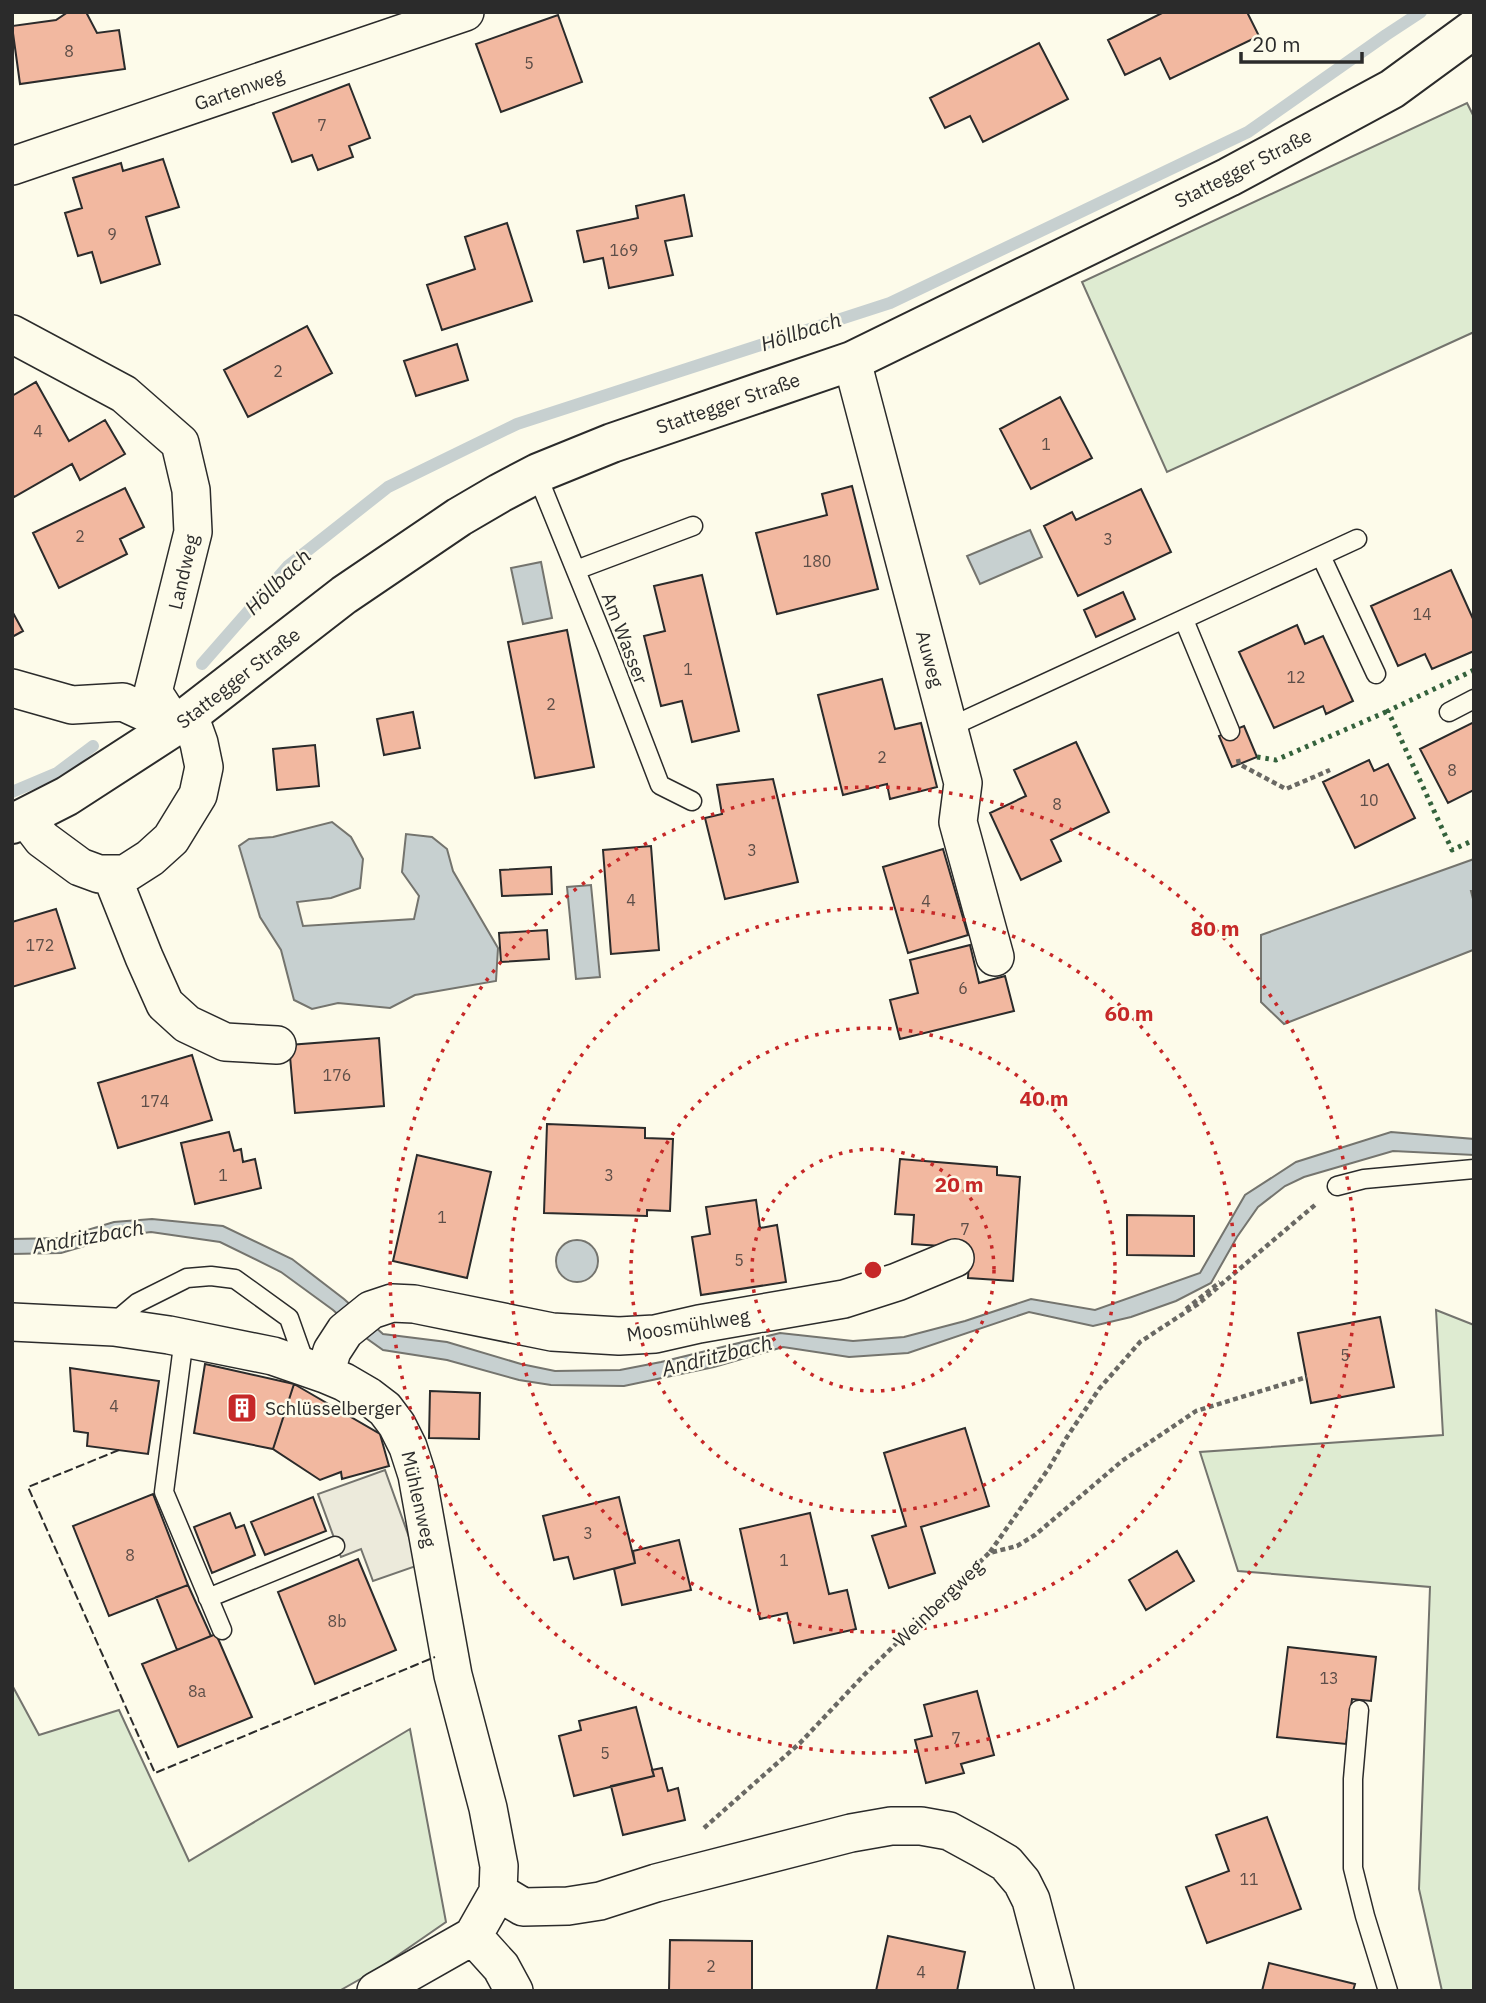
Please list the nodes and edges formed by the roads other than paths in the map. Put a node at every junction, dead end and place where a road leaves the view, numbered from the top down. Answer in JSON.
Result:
{"nodes":[{"id":1,"x":466,"y":12,"type":"edge"},
{"id":2,"x":1474,"y":29,"type":"edge"},
{"id":3,"x":12,"y":166,"type":"edge"},
{"id":4,"x":12,"y":334,"type":"edge"},
{"id":5,"x":852,"y":361,"type":"junction"},
{"id":6,"x":538,"y":473,"type":"junction"},
{"id":7,"x":693,"y":526,"type":"dead end"},
{"id":8,"x":1357,"y":539,"type":"dead end"},
{"id":9,"x":1321,"y":556,"type":"junction"},
{"id":10,"x":576,"y":570,"type":"junction"},
{"id":11,"x":1184,"y":620,"type":"junction"},
{"id":12,"x":1376,"y":674,"type":"dead end"},
{"id":13,"x":12,"y":688,"type":"edge"},
{"id":14,"x":1474,"y":699,"type":"edge"},
{"id":15,"x":1449,"y":712,"type":"dead end"},
{"id":16,"x":182,"y":721,"type":"junction"},
{"id":17,"x":948,"y":728,"type":"junction"},
{"id":18,"x":1230,"y":732,"type":"road end"},
{"id":19,"x":692,"y":801,"type":"dead end"},
{"id":20,"x":19,"y":821,"type":"edge"},
{"id":21,"x":111,"y":874,"type":"junction"},
{"id":22,"x":995,"y":957,"type":"dead end"},
{"id":23,"x":277,"y":1045,"type":"dead end"},
{"id":24,"x":1474,"y":1169,"type":"edge"},
{"id":25,"x":1337,"y":1186,"type":"dead end"},
{"id":26,"x":955,"y":1258,"type":"dead end"},
{"id":27,"x":12,"y":1322,"type":"edge"},
{"id":28,"x":108,"y":1327,"type":"junction"},
{"id":29,"x":184,"y":1338,"type":"junction"},
{"id":30,"x":316,"y":1371,"type":"junction"},
{"id":31,"x":335,"y":1546,"type":"dead end"},
{"id":32,"x":208,"y":1598,"type":"junction"},
{"id":33,"x":222,"y":1630,"type":"dead end"},
{"id":34,"x":1359,"y":1710,"type":"dead end"},
{"id":35,"x":498,"y":1892,"type":"junction"},
{"id":36,"x":473,"y":1936,"type":"junction"},
{"id":37,"x":376,"y":1991,"type":"edge"},
{"id":38,"x":514,"y":1991,"type":"edge"},
{"id":39,"x":1055,"y":1991,"type":"edge"},
{"id":40,"x":1388,"y":1991,"type":"edge"}],
"edges":[{"from":1,"to":3,"type":"street","name":"Gartenweg"},
{"from":2,"to":5,"type":"main road","name":"Stattegger Straße"},
{"from":4,"to":16,"type":"street","name":"Landweg"},
{"from":5,"to":6,"type":"main road","name":"Stattegger Straße"},
{"from":5,"to":17,"type":"street","name":"Auweg"},
{"from":6,"to":10,"type":"lane","name":"Am Wasser"},
{"from":6,"to":16,"type":"main road","name":"Stattegger Straße"},
{"from":7,"to":10,"type":"lane"},
{"from":8,"to":9,"type":"lane"},
{"from":9,"to":11,"type":"lane"},
{"from":9,"to":12,"type":"lane"},
{"from":10,"to":19,"type":"lane","name":"Am Wasser"},
{"from":11,"to":17,"type":"lane"},
{"from":11,"to":18,"type":"lane"},
{"from":13,"to":16,"type":"street"},
{"from":14,"to":15,"type":"lane"},
{"from":16,"to":20,"type":"main road","name":"Stattegger Straße"},
{"from":16,"to":21,"type":"street","name":"Landweg"},
{"from":17,"to":22,"type":"street","name":"Auweg"},
{"from":20,"to":21,"type":"street"},
{"from":21,"to":23,"type":"street"},
{"from":24,"to":25,"type":"lane"},
{"from":26,"to":30,"type":"street","name":"Moosmühlweg"},
{"from":27,"to":28,"type":"street","name":"Mühlenweg"},
{"from":28,"to":29,"type":"street","name":"Mühlenweg"},
{"from":28,"to":30,"type":"lane"},
{"from":29,"to":30,"type":"street","name":"Mühlenweg"},
{"from":29,"to":32,"type":"lane"},
{"from":30,"to":35,"type":"street","name":"Mühlenweg"},
{"from":31,"to":32,"type":"lane"},
{"from":32,"to":33,"type":"lane"},
{"from":34,"to":40,"type":"lane"},
{"from":35,"to":36,"type":"street"},
{"from":35,"to":39,"type":"street"},
{"from":36,"to":37,"type":"street"},
{"from":36,"to":38,"type":"street"}]}
